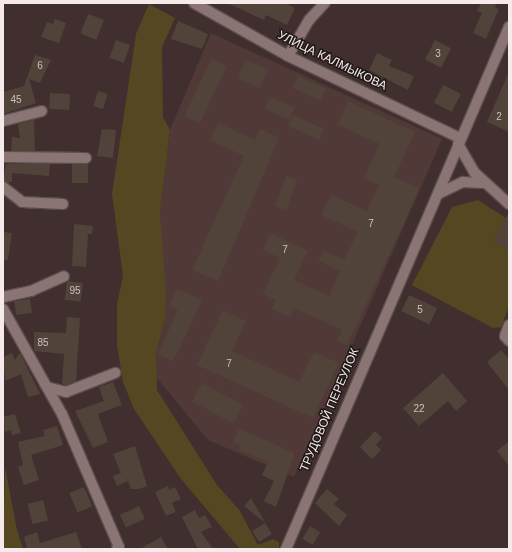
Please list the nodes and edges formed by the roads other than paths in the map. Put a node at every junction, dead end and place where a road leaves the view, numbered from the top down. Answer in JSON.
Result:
{"nodes":[{"id":1,"x":194,"y":3,"type":"edge"},
{"id":2,"x":325,"y":3,"type":"edge"},
{"id":3,"x":509,"y":27,"type":"edge"},
{"id":4,"x":288,"y":56,"type":"junction"},
{"id":5,"x":42,"y":110,"type":"dead end"},
{"id":6,"x":3,"y":122,"type":"edge"},
{"id":7,"x":459,"y":141,"type":"junction"},
{"id":8,"x":3,"y":157,"type":"edge"},
{"id":9,"x":86,"y":158,"type":"dead end"},
{"id":10,"x":483,"y":182,"type":"junction"},
{"id":11,"x":3,"y":187,"type":"edge"},
{"id":12,"x":438,"y":194,"type":"junction"},
{"id":13,"x":63,"y":204,"type":"dead end"},
{"id":14,"x":509,"y":204,"type":"edge"},
{"id":15,"x":64,"y":276,"type":"dead end"},
{"id":16,"x":3,"y":297,"type":"edge"},
{"id":17,"x":3,"y":309,"type":"edge"},
{"id":18,"x":509,"y":325,"type":"edge"},
{"id":19,"x":509,"y":340,"type":"edge"},
{"id":20,"x":115,"y":373,"type":"dead end"},
{"id":21,"x":47,"y":387,"type":"junction"},
{"id":22,"x":119,"y":548,"type":"edge"},
{"id":23,"x":286,"y":549,"type":"edge"}],
"edges":[{"from":1,"to":4,"type":"street","name":"УЛИЦА КАЛМЫКОВА"},
{"from":2,"to":4,"type":"street"},
{"from":3,"to":7,"type":"street","name":"ТРУДОВОЙ ПЕРЕУЛОК"},
{"from":4,"to":7,"type":"street","name":"УЛИЦА КАЛМЫКОВА"},
{"from":5,"to":6,"type":"street"},
{"from":7,"to":10,"type":"street"},
{"from":7,"to":12,"type":"street","name":"ТРУДОВОЙ ПЕРЕУЛОК"},
{"from":8,"to":9,"type":"street"},
{"from":10,"to":12,"type":"street"},
{"from":10,"to":14,"type":"street"},
{"from":11,"to":13,"type":"street"},
{"from":12,"to":23,"type":"street","name":"ТРУДОВОЙ ПЕРЕУЛОК"},
{"from":15,"to":16,"type":"street"},
{"from":17,"to":21,"type":"street"},
{"from":18,"to":19,"type":"street"},
{"from":20,"to":21,"type":"street"},
{"from":21,"to":22,"type":"street"}]}
